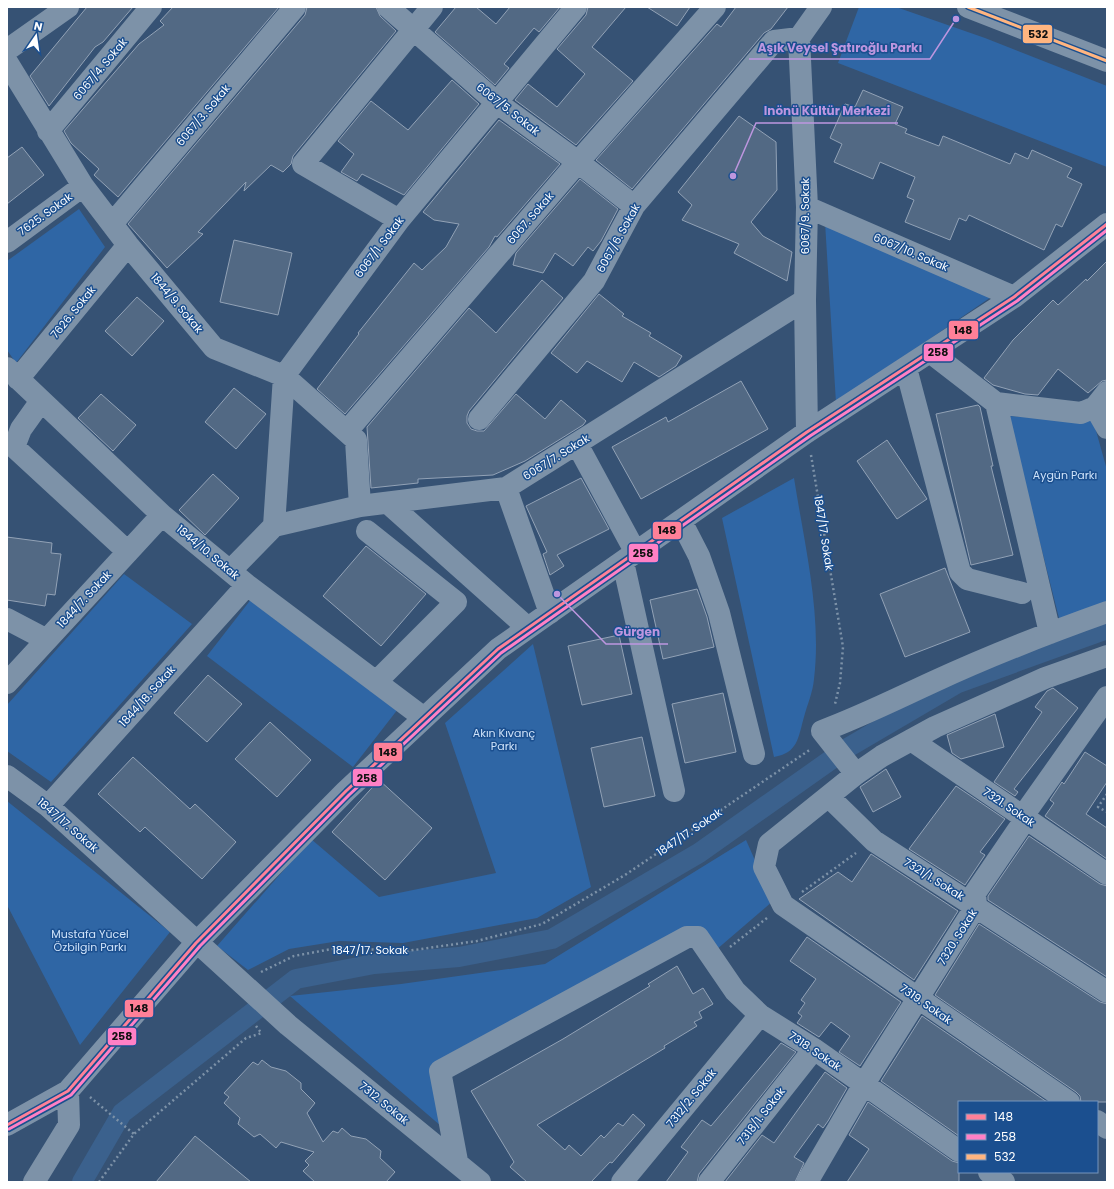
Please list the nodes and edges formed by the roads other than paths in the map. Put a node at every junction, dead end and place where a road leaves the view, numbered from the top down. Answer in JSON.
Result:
{"nodes":[{"id":1,"x":68,"y":7,"type":"edge"},
{"id":2,"x":151,"y":7,"type":"edge"},
{"id":3,"x":295,"y":7,"type":"edge"},
{"id":4,"x":388,"y":7,"type":"edge"},
{"id":5,"x":432,"y":7,"type":"edge"},
{"id":6,"x":576,"y":7,"type":"edge"},
{"id":7,"x":715,"y":7,"type":"edge"},
{"id":8,"x":821,"y":7,"type":"edge"},
{"id":9,"x":968,"y":7,"type":"edge"},
{"id":10,"x":1008,"y":14,"type":"edge"},
{"id":11,"x":414,"y":29,"type":"junction"},
{"id":12,"x":799,"y":38,"type":"junction"},
{"id":13,"x":7,"y":50,"type":"edge"},
{"id":14,"x":1107,"y":61,"type":"edge"},
{"id":15,"x":7,"y":62,"type":"edge"},
{"id":16,"x":496,"y":102,"type":"junction"},
{"id":17,"x":48,"y":131,"type":"junction"},
{"id":18,"x":578,"y":162,"type":"junction"},
{"id":19,"x":83,"y":186,"type":"junction"},
{"id":20,"x":634,"y":206,"type":"junction"},
{"id":21,"x":807,"y":207,"type":"junction"},
{"id":22,"x":399,"y":220,"type":"junction"},
{"id":23,"x":112,"y":224,"type":"junction"},
{"id":24,"x":1107,"y":224,"type":"edge"},
{"id":25,"x":7,"y":242,"type":"edge"},
{"id":26,"x":128,"y":245,"type":"junction"},
{"id":27,"x":1014,"y":297,"type":"junction"},
{"id":28,"x":804,"y":300,"type":"junction"},
{"id":29,"x":930,"y":352,"type":"junction"},
{"id":30,"x":906,"y":368,"type":"junction"},
{"id":31,"x":13,"y":373,"type":"edge"},
{"id":32,"x":284,"y":376,"type":"junction"},
{"id":33,"x":1102,"y":398,"type":"edge"},
{"id":34,"x":41,"y":401,"type":"junction"},
{"id":35,"x":996,"y":404,"type":"junction"},
{"id":36,"x":479,"y":419,"type":"dead end"},
{"id":37,"x":1107,"y":428,"type":"edge"},
{"id":38,"x":347,"y":431,"type":"junction"},
{"id":39,"x":807,"y":432,"type":"junction"},
{"id":40,"x":577,"y":444,"type":"junction"},
{"id":41,"x":506,"y":488,"type":"junction"},
{"id":42,"x":388,"y":503,"type":"junction"},
{"id":43,"x":360,"y":506,"type":"junction"},
{"id":44,"x":162,"y":515,"type":"junction"},
{"id":45,"x":681,"y":521,"type":"junction"},
{"id":46,"x":274,"y":526,"type":"junction"},
{"id":47,"x":367,"y":531,"type":"dead end"},
{"id":48,"x":128,"y":552,"type":"junction"},
{"id":49,"x":629,"y":557,"type":"junction"},
{"id":50,"x":231,"y":570,"type":"junction"},
{"id":51,"x":247,"y":585,"type":"junction"},
{"id":52,"x":1022,"y":593,"type":"dead end"},
{"id":53,"x":1107,"y":612,"type":"edge"},
{"id":54,"x":550,"y":613,"type":"junction"},
{"id":55,"x":7,"y":619,"type":"edge"},
{"id":56,"x":528,"y":628,"type":"junction"},
{"id":57,"x":1050,"y":633,"type":"junction"},
{"id":58,"x":47,"y":640,"type":"junction"},
{"id":59,"x":1107,"y":656,"type":"edge"},
{"id":60,"x":376,"y":682,"type":"junction"},
{"id":61,"x":7,"y":683,"type":"edge"},
{"id":62,"x":1107,"y":697,"type":"edge"},
{"id":63,"x":424,"y":718,"type":"junction"},
{"id":64,"x":911,"y":740,"type":"junction"},
{"id":65,"x":754,"y":754,"type":"dead end"},
{"id":66,"x":854,"y":772,"type":"junction"},
{"id":67,"x":7,"y":776,"type":"edge"},
{"id":68,"x":674,"y":791,"type":"dead end"},
{"id":69,"x":829,"y":797,"type":"junction"},
{"id":70,"x":48,"y":806,"type":"junction"},
{"id":71,"x":1023,"y":816,"type":"junction"},
{"id":72,"x":1107,"y":874,"type":"edge"},
{"id":73,"x":976,"y":906,"type":"junction"},
{"id":74,"x":196,"y":943,"type":"junction"},
{"id":75,"x":233,"y":976,"type":"joint"},
{"id":76,"x":1107,"y":992,"type":"edge"},
{"id":77,"x":918,"y":998,"type":"junction"},
{"id":78,"x":760,"y":1015,"type":"junction"},
{"id":79,"x":814,"y":1049,"type":"junction"},
{"id":80,"x":864,"y":1084,"type":"junction"},
{"id":81,"x":68,"y":1091,"type":"junction"},
{"id":82,"x":1068,"y":1101,"type":"edge"},
{"id":83,"x":1098,"y":1122,"type":"edge"},
{"id":84,"x":7,"y":1125,"type":"edge"},
{"id":85,"x":1107,"y":1128,"type":"edge"},
{"id":86,"x":958,"y":1150,"type":"edge"},
{"id":87,"x":457,"y":1161,"type":"junction"},
{"id":88,"x":991,"y":1173,"type":"edge"},
{"id":89,"x":811,"y":1181,"type":"edge"},
{"id":90,"x":34,"y":1182,"type":"edge"},
{"id":91,"x":480,"y":1182,"type":"edge"},
{"id":92,"x":622,"y":1182,"type":"edge"},
{"id":93,"x":709,"y":1182,"type":"edge"},
{"id":94,"x":1004,"y":1182,"type":"edge"}],
"edges":[{"from":1,"to":13,"type":"street"},
{"from":2,"to":17,"type":"street","name":"6067/4. Sokak"},
{"from":3,"to":23,"type":"street","name":"6067/3. Sokak"},
{"from":4,"to":11,"type":"street","name":"6067/5. Sokak"},
{"from":5,"to":11,"type":"street"},
{"from":6,"to":16,"type":"street","name":"6067/1. Sokak"},
{"from":7,"to":18,"type":"street","name":"6067. Sokak"},
{"from":8,"to":12,"type":"street"},
{"from":9,"to":10,"type":"street"},
{"from":10,"to":14,"type":"street"},
{"from":11,"to":16,"type":"street","name":"6067/5. Sokak"},
{"from":11,"to":22,"type":"street"},
{"from":12,"to":20,"type":"street","name":"6067/6. Sokak"},
{"from":12,"to":21,"type":"street","name":"6067/9. Sokak"},
{"from":15,"to":17,"type":"street","name":"1844/9. Sokak"},
{"from":16,"to":18,"type":"street","name":"6067/5. Sokak"},
{"from":16,"to":22,"type":"street","name":"6067/1. Sokak"},
{"from":17,"to":19,"type":"street","name":"1844/9. Sokak"},
{"from":18,"to":20,"type":"street","name":"6067/5. Sokak"},
{"from":18,"to":38,"type":"street","name":"6067. Sokak"},
{"from":19,"to":23,"type":"street","name":"1844/9. Sokak"},
{"from":19,"to":25,"type":"street","name":"7625. Sokak"},
{"from":20,"to":36,"type":"street","name":"6067/6. Sokak"},
{"from":21,"to":27,"type":"street","name":"6067/10. Sokak"},
{"from":21,"to":28,"type":"street","name":"6067/9. Sokak"},
{"from":22,"to":32,"type":"street","name":"6067/1. Sokak"},
{"from":23,"to":26,"type":"street","name":"1844/9. Sokak"},
{"from":24,"to":27,"type":"street"},
{"from":26,"to":31,"type":"street","name":"7626. Sokak"},
{"from":26,"to":32,"type":"street","name":"1844/9. Sokak"},
{"from":27,"to":29,"type":"street"},
{"from":28,"to":39,"type":"street","name":"6067/9. Sokak"},
{"from":28,"to":40,"type":"street","name":"6067/7. Sokak"},
{"from":29,"to":30,"type":"street"},
{"from":29,"to":35,"type":"street"},
{"from":30,"to":39,"type":"street"},
{"from":30,"to":52,"type":"street"},
{"from":31,"to":34,"type":"street","name":"1844/10. Sokak"},
{"from":32,"to":38,"type":"street","name":"1844/9. Sokak"},
{"from":32,"to":46,"type":"street"},
{"from":33,"to":35,"type":"street"},
{"from":33,"to":37,"type":"street"},
{"from":34,"to":44,"type":"street","name":"1844/10. Sokak"},
{"from":34,"to":48,"type":"street"},
{"from":35,"to":57,"type":"street"},
{"from":38,"to":43,"type":"street","name":"1844/9. Sokak"},
{"from":39,"to":45,"type":"street"},
{"from":40,"to":41,"type":"street","name":"6067/7. Sokak"},
{"from":40,"to":49,"type":"street"},
{"from":41,"to":42,"type":"street","name":"6067/7. Sokak"},
{"from":41,"to":54,"type":"street"},
{"from":42,"to":43,"type":"street","name":"6067/7. Sokak"},
{"from":42,"to":56,"type":"street"},
{"from":43,"to":46,"type":"street","name":"6067/7. Sokak"},
{"from":44,"to":48,"type":"street","name":"1844/7. Sokak"},
{"from":44,"to":50,"type":"street","name":"1844/10. Sokak"},
{"from":45,"to":49,"type":"street"},
{"from":45,"to":65,"type":"street"},
{"from":46,"to":50,"type":"street"},
{"from":47,"to":60,"type":"street"},
{"from":48,"to":58,"type":"street","name":"1844/7. Sokak"},
{"from":49,"to":54,"type":"street"},
{"from":49,"to":68,"type":"street"},
{"from":50,"to":51,"type":"street","name":"1844/10. Sokak"},
{"from":51,"to":60,"type":"street","name":"1844/10. Sokak"},
{"from":51,"to":70,"type":"street","name":"1844/18. Sokak"},
{"from":53,"to":57,"type":"street"},
{"from":54,"to":56,"type":"street"},
{"from":55,"to":58,"type":"street"},
{"from":56,"to":63,"type":"street"},
{"from":57,"to":66,"type":"street"},
{"from":58,"to":61,"type":"street","name":"1844/7. Sokak"},
{"from":59,"to":64,"type":"street"},
{"from":60,"to":63,"type":"street","name":"1844/10. Sokak"},
{"from":62,"to":71,"type":"street","name":"7320. Sokak"},
{"from":63,"to":74,"type":"street"},
{"from":64,"to":66,"type":"street"},
{"from":64,"to":71,"type":"street","name":"7321. Sokak"},
{"from":66,"to":69,"type":"street"},
{"from":67,"to":70,"type":"street","name":"1847/17. Sokak"},
{"from":69,"to":73,"type":"street","name":"7321/1. Sokak"},
{"from":69,"to":77,"type":"street","name":"7319. Sokak"},
{"from":70,"to":74,"type":"street","name":"1847/17. Sokak"},
{"from":71,"to":72,"type":"street","name":"7321. Sokak"},
{"from":71,"to":73,"type":"street","name":"7320. Sokak"},
{"from":73,"to":76,"type":"street","name":"7321/1. Sokak"},
{"from":73,"to":77,"type":"street","name":"7320. Sokak"},
{"from":74,"to":75,"type":"street","name":"1847/17. Sokak"},
{"from":74,"to":81,"type":"street"},
{"from":75,"to":87,"type":"street","name":"7312. Sokak"},
{"from":77,"to":80,"type":"street","name":"7320. Sokak"},
{"from":77,"to":82,"type":"street","name":"7319. Sokak"},
{"from":78,"to":79,"type":"street","name":"7318. Sokak"},
{"from":78,"to":87,"type":"street","name":"7318. Sokak"},
{"from":78,"to":92,"type":"street","name":"7312/2. Sokak"},
{"from":79,"to":80,"type":"street","name":"7318. Sokak"},
{"from":79,"to":93,"type":"street","name":"7318/1. Sokak"},
{"from":80,"to":86,"type":"street","name":"7318. Sokak"},
{"from":80,"to":89,"type":"street","name":"7320. Sokak"},
{"from":81,"to":84,"type":"street"},
{"from":81,"to":90,"type":"street"},
{"from":83,"to":85,"type":"street"},
{"from":87,"to":91,"type":"street","name":"7312. Sokak"},
{"from":88,"to":94,"type":"street"}]}
